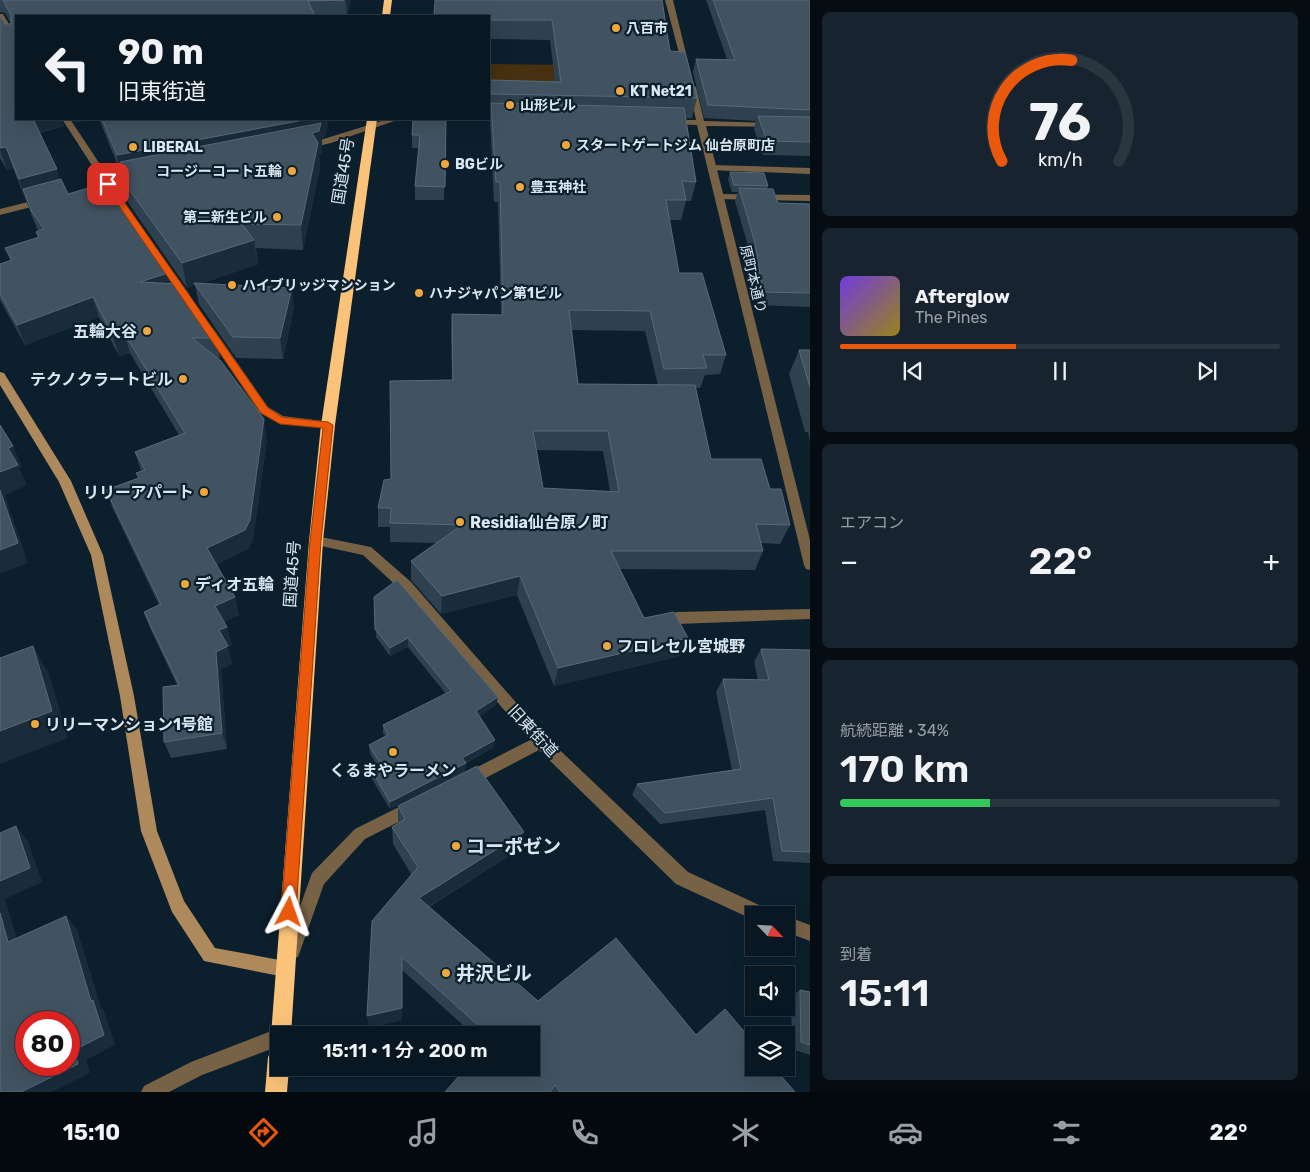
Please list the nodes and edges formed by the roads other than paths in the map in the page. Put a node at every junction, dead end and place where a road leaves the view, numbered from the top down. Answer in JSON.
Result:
{"nodes":[{"id":1,"x":388,"y":0,"type":"edge"},
{"id":2,"x":669,"y":0,"type":"edge"},
{"id":3,"x":386,"y":15,"type":"edge"},
{"id":4,"x":0,"y":16,"type":"edge"},
{"id":5,"x":15,"y":39,"type":"edge"},
{"id":6,"x":67,"y":120,"type":"edge"},
{"id":7,"x":388,"y":120,"type":"edge"},
{"id":8,"x":372,"y":122,"type":"edge"},
{"id":9,"x":661,"y":122,"type":"edge"},
{"id":10,"x":701,"y":123,"type":"junction"},
{"id":11,"x":781,"y":125,"type":"edge"},
{"id":12,"x":299,"y":147,"type":"edge"},
{"id":13,"x":712,"y":168,"type":"junction"},
{"id":14,"x":810,"y":171,"type":"edge"},
{"id":15,"x":719,"y":197,"type":"junction"},
{"id":16,"x":54,"y":198,"type":"edge"},
{"id":17,"x":810,"y":198,"type":"edge"},
{"id":18,"x":125,"y":208,"type":"edge"},
{"id":19,"x":0,"y":212,"type":"edge"},
{"id":20,"x":158,"y":257,"type":"edge"},
{"id":21,"x":192,"y":305,"type":"edge"},
{"id":22,"x":203,"y":322,"type":"edge"},
{"id":23,"x":0,"y":376,"type":"edge"},
{"id":24,"x":328,"y":425,"type":"junction"},
{"id":25,"x":805,"y":527,"type":"edge"},
{"id":26,"x":316,"y":541,"type":"junction"},
{"id":27,"x":810,"y":565,"type":"edge"},
{"id":28,"x":810,"y":614,"type":"edge"},
{"id":29,"x":677,"y":618,"type":"edge"},
{"id":30,"x":541,"y":742,"type":"junction"},
{"id":31,"x":455,"y":786,"type":"edge"},
{"id":32,"x":429,"y":799,"type":"edge"},
{"id":33,"x":745,"y":907,"type":"edge"},
{"id":34,"x":795,"y":927,"type":"edge"},
{"id":35,"x":810,"y":933,"type":"edge"},
{"id":36,"x":284,"y":969,"type":"junction"},
{"id":37,"x":281,"y":1026,"type":"edge"},
{"id":38,"x":270,"y":1040,"type":"edge"},
{"id":39,"x":277,"y":1076,"type":"edge"},
{"id":40,"x":150,"y":1092,"type":"edge"},
{"id":41,"x":276,"y":1092,"type":"edge"}],
"edges":[{"from":1,"to":3,"type":"highway"},
{"from":2,"to":10,"type":"street","name":"原町本通り"},
{"from":4,"to":5,"type":"street"},
{"from":6,"to":18,"type":"street"},
{"from":7,"to":8,"type":"street"},
{"from":8,"to":12,"type":"street"},
{"from":8,"to":24,"type":"highway","name":"国道45号"},
{"from":9,"to":10,"type":"street"},
{"from":10,"to":11,"type":"street"},
{"from":10,"to":13,"type":"street","name":"原町本通り"},
{"from":13,"to":14,"type":"street"},
{"from":13,"to":15,"type":"street","name":"原町本通り"},
{"from":15,"to":17,"type":"street"},
{"from":15,"to":25,"type":"street","name":"原町本通り"},
{"from":16,"to":19,"type":"street"},
{"from":20,"to":21,"type":"street"},
{"from":22,"to":24,"type":"street"},
{"from":23,"to":36,"type":"street"},
{"from":24,"to":26,"type":"highway","name":"国道45号"},
{"from":25,"to":27,"type":"street","name":"原町本通り"},
{"from":26,"to":30,"type":"street","name":"旧東街道"},
{"from":26,"to":36,"type":"highway","name":"国道45号"},
{"from":28,"to":29,"type":"street"},
{"from":30,"to":31,"type":"street"},
{"from":30,"to":33,"type":"street","name":"旧東街道"},
{"from":32,"to":36,"type":"street"},
{"from":34,"to":35,"type":"street"},
{"from":36,"to":37,"type":"highway","name":"国道45号"},
{"from":38,"to":40,"type":"street"},
{"from":39,"to":41,"type":"highway"}]}
